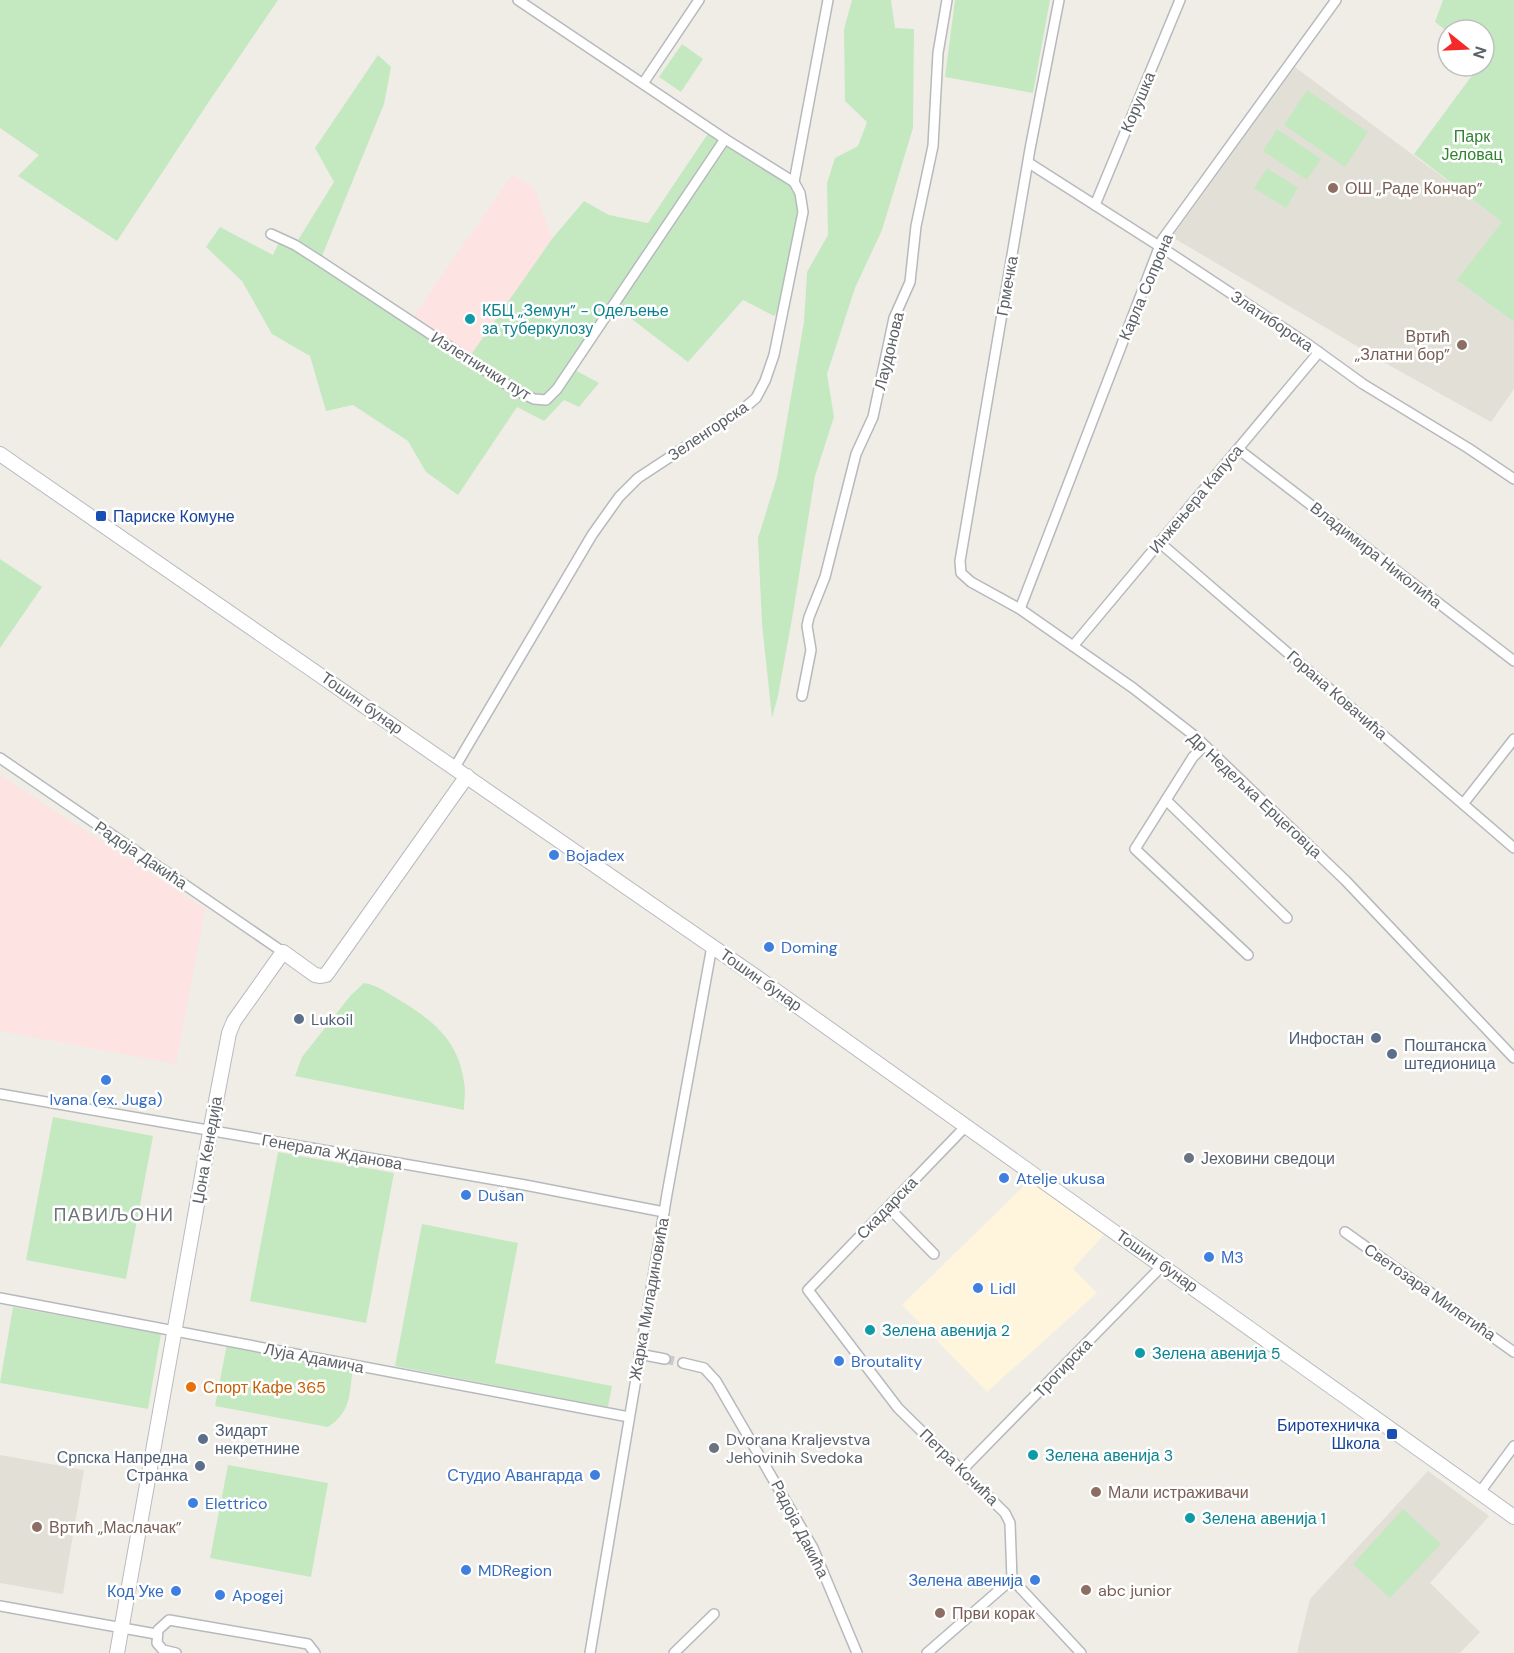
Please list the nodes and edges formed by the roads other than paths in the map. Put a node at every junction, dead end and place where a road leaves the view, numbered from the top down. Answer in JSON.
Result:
{"nodes":[{"id":1,"x":518,"y":0,"type":"edge"},
{"id":2,"x":699,"y":0,"type":"edge"},
{"id":3,"x":828,"y":0,"type":"edge"},
{"id":4,"x":947,"y":0,"type":"edge"},
{"id":5,"x":1059,"y":0,"type":"edge"},
{"id":6,"x":1180,"y":0,"type":"edge"},
{"id":7,"x":1336,"y":0,"type":"edge"},
{"id":8,"x":644,"y":82,"type":"junction"},
{"id":9,"x":725,"y":139,"type":"junction"},
{"id":10,"x":1029,"y":163,"type":"junction"},
{"id":11,"x":794,"y":182,"type":"junction"},
{"id":12,"x":1095,"y":205,"type":"junction"},
{"id":13,"x":271,"y":234,"type":"dead end"},
{"id":14,"x":1160,"y":246,"type":"junction"},
{"id":15,"x":1319,"y":352,"type":"junction"},
{"id":16,"x":1238,"y":449,"type":"junction"},
{"id":17,"x":0,"y":454,"type":"edge"},
{"id":18,"x":1514,"y":479,"type":"edge"},
{"id":19,"x":1159,"y":542,"type":"junction"},
{"id":20,"x":961,"y":573,"type":"joint"},
{"id":21,"x":1020,"y":609,"type":"junction"},
{"id":22,"x":1073,"y":646,"type":"junction"},
{"id":23,"x":1514,"y":661,"type":"edge"},
{"id":24,"x":802,"y":696,"type":"dead end"},
{"id":25,"x":1514,"y":739,"type":"edge"},
{"id":26,"x":1204,"y":746,"type":"junction"},
{"id":27,"x":0,"y":758,"type":"edge"},
{"id":28,"x":455,"y":767,"type":"junction"},
{"id":29,"x":467,"y":776,"type":"junction"},
{"id":30,"x":1166,"y":800,"type":"junction"},
{"id":31,"x":1463,"y":804,"type":"junction"},
{"id":32,"x":1514,"y":848,"type":"edge"},
{"id":33,"x":1287,"y":918,"type":"dead end"},
{"id":34,"x":712,"y":946,"type":"junction"},
{"id":35,"x":283,"y":952,"type":"junction"},
{"id":36,"x":1248,"y":955,"type":"dead end"},
{"id":37,"x":1514,"y":1058,"type":"edge"},
{"id":38,"x":0,"y":1094,"type":"edge"},
{"id":39,"x":967,"y":1125,"type":"junction"},
{"id":40,"x":210,"y":1132,"type":"junction"},
{"id":41,"x":888,"y":1207,"type":"junction"},
{"id":42,"x":664,"y":1212,"type":"junction"},
{"id":43,"x":1345,"y":1232,"type":"dead end"},
{"id":44,"x":934,"y":1254,"type":"dead end"},
{"id":45,"x":1163,"y":1265,"type":"junction"},
{"id":46,"x":808,"y":1290,"type":"joint"},
{"id":47,"x":0,"y":1298,"type":"edge"},
{"id":48,"x":174,"y":1331,"type":"junction"},
{"id":49,"x":1514,"y":1352,"type":"edge"},
{"id":50,"x":639,"y":1354,"type":"junction"},
{"id":51,"x":664,"y":1359,"type":"tunnel mouth"},
{"id":52,"x":683,"y":1363,"type":"tunnel mouth"},
{"id":53,"x":629,"y":1417,"type":"junction"},
{"id":54,"x":1514,"y":1446,"type":"edge"},
{"id":55,"x":962,"y":1470,"type":"junction"},
{"id":56,"x":1480,"y":1492,"type":"junction"},
{"id":57,"x":1514,"y":1517,"type":"edge"},
{"id":58,"x":1012,"y":1579,"type":"junction"},
{"id":59,"x":0,"y":1606,"type":"edge"},
{"id":60,"x":714,"y":1614,"type":"dead end"},
{"id":61,"x":122,"y":1628,"type":"junction"},
{"id":62,"x":156,"y":1634,"type":"junction"},
{"id":63,"x":117,"y":1653,"type":"edge"},
{"id":64,"x":176,"y":1653,"type":"edge"},
{"id":65,"x":315,"y":1653,"type":"edge"},
{"id":66,"x":590,"y":1653,"type":"edge"},
{"id":67,"x":674,"y":1653,"type":"edge"},
{"id":68,"x":856,"y":1653,"type":"edge"},
{"id":69,"x":927,"y":1653,"type":"edge"},
{"id":70,"x":1081,"y":1653,"type":"edge"}],
"edges":[{"from":1,"to":8,"type":"street"},
{"from":2,"to":8,"type":"street"},
{"from":3,"to":11,"type":"street"},
{"from":4,"to":24,"type":"street","name":"Лаудонова"},
{"from":5,"to":10,"type":"street","name":"Грмечка"},
{"from":6,"to":12,"type":"street","name":"Корушка"},
{"from":7,"to":14,"type":"street","name":"Карла Сопрона"},
{"from":8,"to":9,"type":"street"},
{"from":9,"to":11,"type":"street"},
{"from":9,"to":13,"type":"street","name":"Излетнички пут"},
{"from":10,"to":12,"type":"street","name":"Златиборска"},
{"from":10,"to":20,"type":"street","name":"Грмечка"},
{"from":11,"to":28,"type":"street","name":"Зеленгорска"},
{"from":12,"to":14,"type":"street","name":"Златиборска"},
{"from":14,"to":15,"type":"street","name":"Златиборска"},
{"from":14,"to":21,"type":"street","name":"Карла Сопрона"},
{"from":15,"to":16,"type":"street","name":"Инжењера Капуса"},
{"from":15,"to":18,"type":"street","name":"Златиборска"},
{"from":16,"to":19,"type":"street","name":"Инжењера Капуса"},
{"from":16,"to":23,"type":"street","name":"Владимира Николића"},
{"from":17,"to":28,"type":"main road","name":"Тошин бунар"},
{"from":19,"to":22,"type":"street","name":"Инжењера Капуса"},
{"from":19,"to":31,"type":"street","name":"Горана Ковачића"},
{"from":20,"to":21,"type":"street","name":"Др Недељка Ерцеговца"},
{"from":21,"to":22,"type":"street","name":"Др Недељка Ерцеговца"},
{"from":22,"to":26,"type":"street","name":"Др Недељка Ерцеговца"},
{"from":25,"to":31,"type":"street"},
{"from":26,"to":30,"type":"street"},
{"from":26,"to":37,"type":"street","name":"Др Недељка Ерцеговца"},
{"from":27,"to":35,"type":"street","name":"Радоја Дакића"},
{"from":28,"to":29,"type":"main road","name":"Тошин бунар"},
{"from":29,"to":34,"type":"main road","name":"Тошин бунар"},
{"from":29,"to":35,"type":"main road"},
{"from":30,"to":33,"type":"street"},
{"from":30,"to":36,"type":"street"},
{"from":31,"to":32,"type":"street","name":"Горана Ковачића"},
{"from":34,"to":39,"type":"main road","name":"Тошин бунар"},
{"from":34,"to":42,"type":"street","name":"Жарка Миладиновића"},
{"from":35,"to":40,"type":"main road","name":"Џона Кенедија"},
{"from":38,"to":40,"type":"street","name":"Генерала Жданова"},
{"from":39,"to":41,"type":"street","name":"Скадарска"},
{"from":39,"to":45,"type":"main road","name":"Тошин бунар"},
{"from":40,"to":42,"type":"street","name":"Генерала Жданова"},
{"from":40,"to":48,"type":"main road","name":"Џона Кенедија"},
{"from":41,"to":44,"type":"street"},
{"from":41,"to":46,"type":"street","name":"Скадарска"},
{"from":42,"to":50,"type":"street","name":"Жарка Миладиновића"},
{"from":43,"to":49,"type":"street","name":"Светозара Милетића"},
{"from":45,"to":55,"type":"street","name":"Трогирска"},
{"from":45,"to":56,"type":"main road","name":"Тошин бунар"},
{"from":46,"to":55,"type":"street","name":"Петра Кочића"},
{"from":47,"to":48,"type":"street","name":"Луја Адамича"},
{"from":48,"to":53,"type":"street","name":"Луја Адамича"},
{"from":48,"to":61,"type":"main road","name":"Џона Кенедија"},
{"from":50,"to":51,"type":"street"},
{"from":50,"to":53,"type":"street","name":"Жарка Миладиновића"},
{"from":52,"to":68,"type":"street","name":"Радоја Дакића"},
{"from":53,"to":66,"type":"street","name":"Жарка Миладиновића"},
{"from":54,"to":56,"type":"street"},
{"from":55,"to":58,"type":"street","name":"Петра Кочића"},
{"from":56,"to":57,"type":"main road","name":"Тошин бунар"},
{"from":58,"to":69,"type":"street"},
{"from":58,"to":70,"type":"street"},
{"from":59,"to":61,"type":"street"},
{"from":60,"to":67,"type":"street"},
{"from":61,"to":62,"type":"street"},
{"from":61,"to":63,"type":"main road","name":"Џона Кенедија"},
{"from":62,"to":64,"type":"street"},
{"from":62,"to":65,"type":"street"}]}
